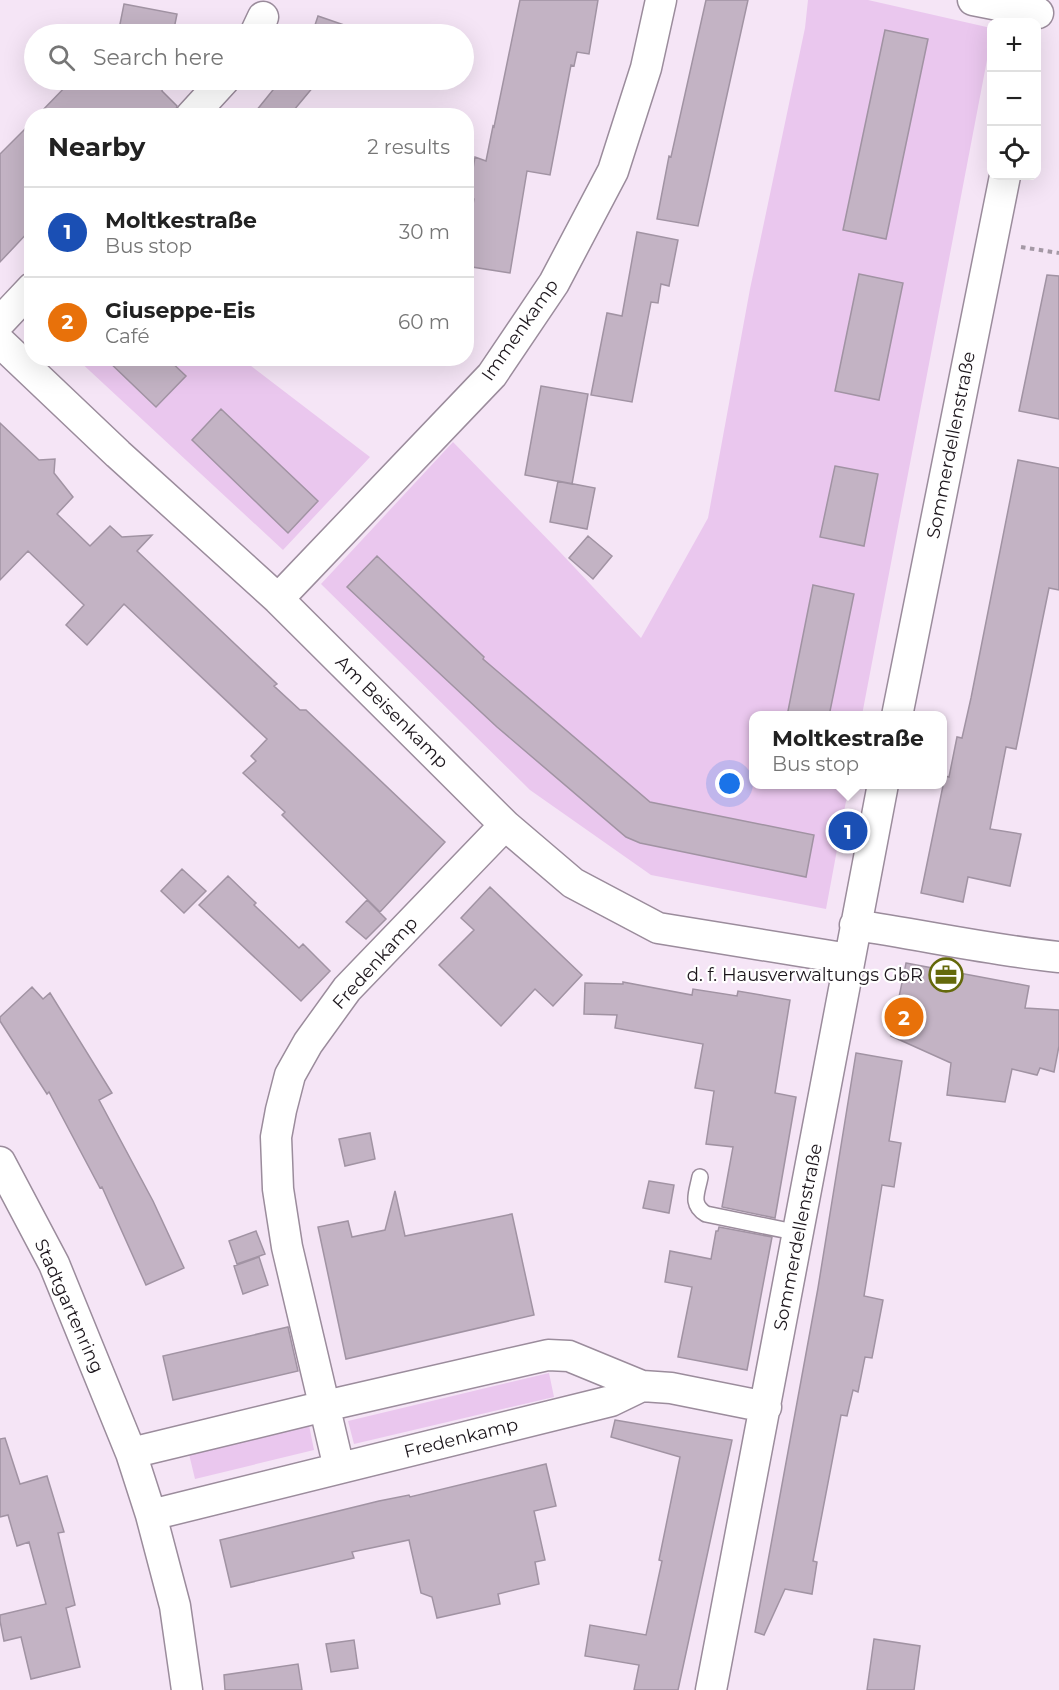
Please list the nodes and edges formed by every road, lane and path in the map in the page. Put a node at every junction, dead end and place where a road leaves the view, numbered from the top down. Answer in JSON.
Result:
{"nodes":[{"id":1,"x":661,"y":0,"type":"edge"},
{"id":2,"x":973,"y":0,"type":"edge"},
{"id":3,"x":1038,"y":12,"type":"edge"},
{"id":4,"x":215,"y":90,"type":"edge"},
{"id":5,"x":198,"y":108,"type":"edge"},
{"id":6,"x":1004,"y":180,"type":"edge"},
{"id":7,"x":24,"y":296,"type":"edge"},
{"id":8,"x":0,"y":321,"type":"edge"},
{"id":9,"x":0,"y":342,"type":"edge"},
{"id":10,"x":24,"y":365,"type":"edge"},
{"id":11,"x":25,"y":366,"type":"edge"},
{"id":12,"x":278,"y":599,"type":"junction"},
{"id":13,"x":898,"y":711,"type":"edge"},
{"id":14,"x":882,"y":789,"type":"edge"},
{"id":15,"x":505,"y":825,"type":"junction"},
{"id":16,"x":855,"y":925,"type":"junction"},
{"id":17,"x":1059,"y":957,"type":"edge"},
{"id":18,"x":849,"y":959,"type":"junction"},
{"id":19,"x":0,"y":1162,"type":"edge"},
{"id":20,"x":700,"y":1177,"type":"dead end"},
{"id":21,"x":798,"y":1233,"type":"junction"},
{"id":22,"x":642,"y":1386,"type":"junction"},
{"id":23,"x":325,"y":1406,"type":"junction"},
{"id":24,"x":766,"y":1407,"type":"junction"},
{"id":25,"x":131,"y":1453,"type":"junction"},
{"id":26,"x":339,"y":1468,"type":"junction"},
{"id":27,"x":151,"y":1515,"type":"junction"},
{"id":28,"x":187,"y":1690,"type":"edge"},
{"id":29,"x":711,"y":1690,"type":"edge"}],
"edges":[{"from":1,"to":12,"type":"street","name":"Immenkamp"},
{"from":2,"to":3,"type":"street"},
{"from":4,"to":5,"type":"street"},
{"from":6,"to":13,"type":"street","name":"Sommerdellenstraße"},
{"from":7,"to":8,"type":"street"},
{"from":9,"to":10,"type":"street","name":"Am Beisenkamp"},
{"from":11,"to":12,"type":"street","name":"Am Beisenkamp"},
{"from":12,"to":15,"type":"street","name":"Am Beisenkamp"},
{"from":14,"to":16,"type":"street","name":"Sommerdellenstraße"},
{"from":15,"to":18,"type":"street","name":"Am Beisenkamp"},
{"from":15,"to":23,"type":"street","name":"Fredenkamp"},
{"from":16,"to":17,"type":"street"},
{"from":16,"to":18,"type":"street","name":"Sommerdellenstraße"},
{"from":18,"to":21,"type":"street","name":"Sommerdellenstraße"},
{"from":19,"to":25,"type":"street","name":"Stadtgartenring"},
{"from":20,"to":21,"type":"lane"},
{"from":21,"to":24,"type":"street","name":"Sommerdellenstraße"},
{"from":22,"to":23,"type":"street","name":"Fredenkamp"},
{"from":22,"to":24,"type":"street","name":"Fredenkamp"},
{"from":22,"to":26,"type":"street","name":"Fredenkamp"},
{"from":23,"to":25,"type":"street"},
{"from":23,"to":26,"type":"street","name":"Fredenkamp"},
{"from":24,"to":29,"type":"street","name":"Sommerdellenstraße"},
{"from":25,"to":27,"type":"street","name":"Stadtgartenring"},
{"from":26,"to":27,"type":"street"},
{"from":27,"to":28,"type":"street","name":"Stadtgartenring"}]}
